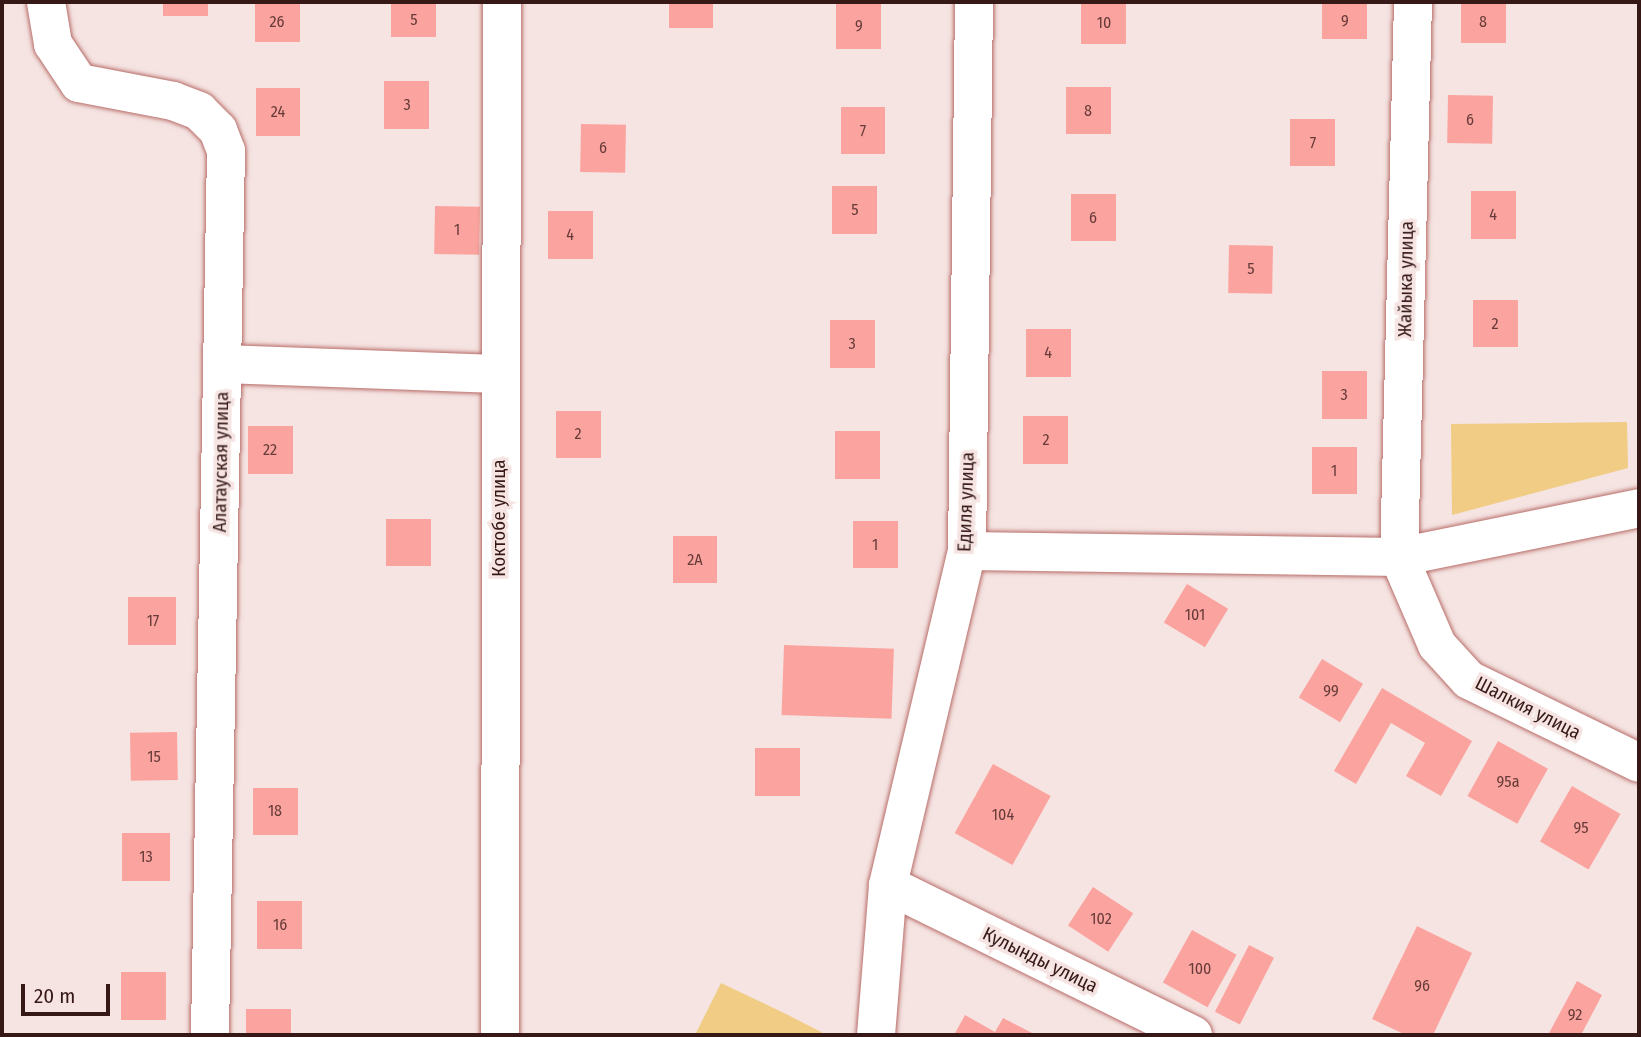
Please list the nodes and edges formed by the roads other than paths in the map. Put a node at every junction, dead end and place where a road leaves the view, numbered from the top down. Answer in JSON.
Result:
{"nodes":[{"id":1,"x":47,"y":2,"type":"edge"},
{"id":2,"x":502,"y":2,"type":"edge"},
{"id":3,"x":974,"y":2,"type":"edge"},
{"id":4,"x":1413,"y":2,"type":"edge"},
{"id":5,"x":222,"y":364,"type":"junction"},
{"id":6,"x":499,"y":374,"type":"junction"},
{"id":7,"x":1639,"y":508,"type":"edge"},
{"id":8,"x":967,"y":551,"type":"junction"},
{"id":9,"x":1399,"y":557,"type":"junction"},
{"id":10,"x":1639,"y":762,"type":"edge"},
{"id":11,"x":888,"y":885,"type":"junction"},
{"id":12,"x":210,"y":1035,"type":"edge"},
{"id":13,"x":500,"y":1035,"type":"edge"},
{"id":14,"x":876,"y":1035,"type":"edge"},
{"id":15,"x":1193,"y":1035,"type":"edge"}],
"edges":[{"from":1,"to":5,"type":"street","name":"Алатауская улица"},
{"from":2,"to":6,"type":"street","name":"Коктобе улица"},
{"from":3,"to":8,"type":"street","name":"Едиля улица"},
{"from":4,"to":9,"type":"street","name":"Жайыка улица"},
{"from":5,"to":6,"type":"street"},
{"from":5,"to":12,"type":"street","name":"Алатауская улица"},
{"from":6,"to":13,"type":"street","name":"Коктобе улица"},
{"from":7,"to":9,"type":"street"},
{"from":8,"to":9,"type":"street"},
{"from":8,"to":11,"type":"street","name":"Едиля улица"},
{"from":9,"to":10,"type":"street","name":"Шалкия улица"},
{"from":11,"to":14,"type":"street","name":"Едиля улица"},
{"from":11,"to":15,"type":"street","name":"Кулынды улица"}]}
